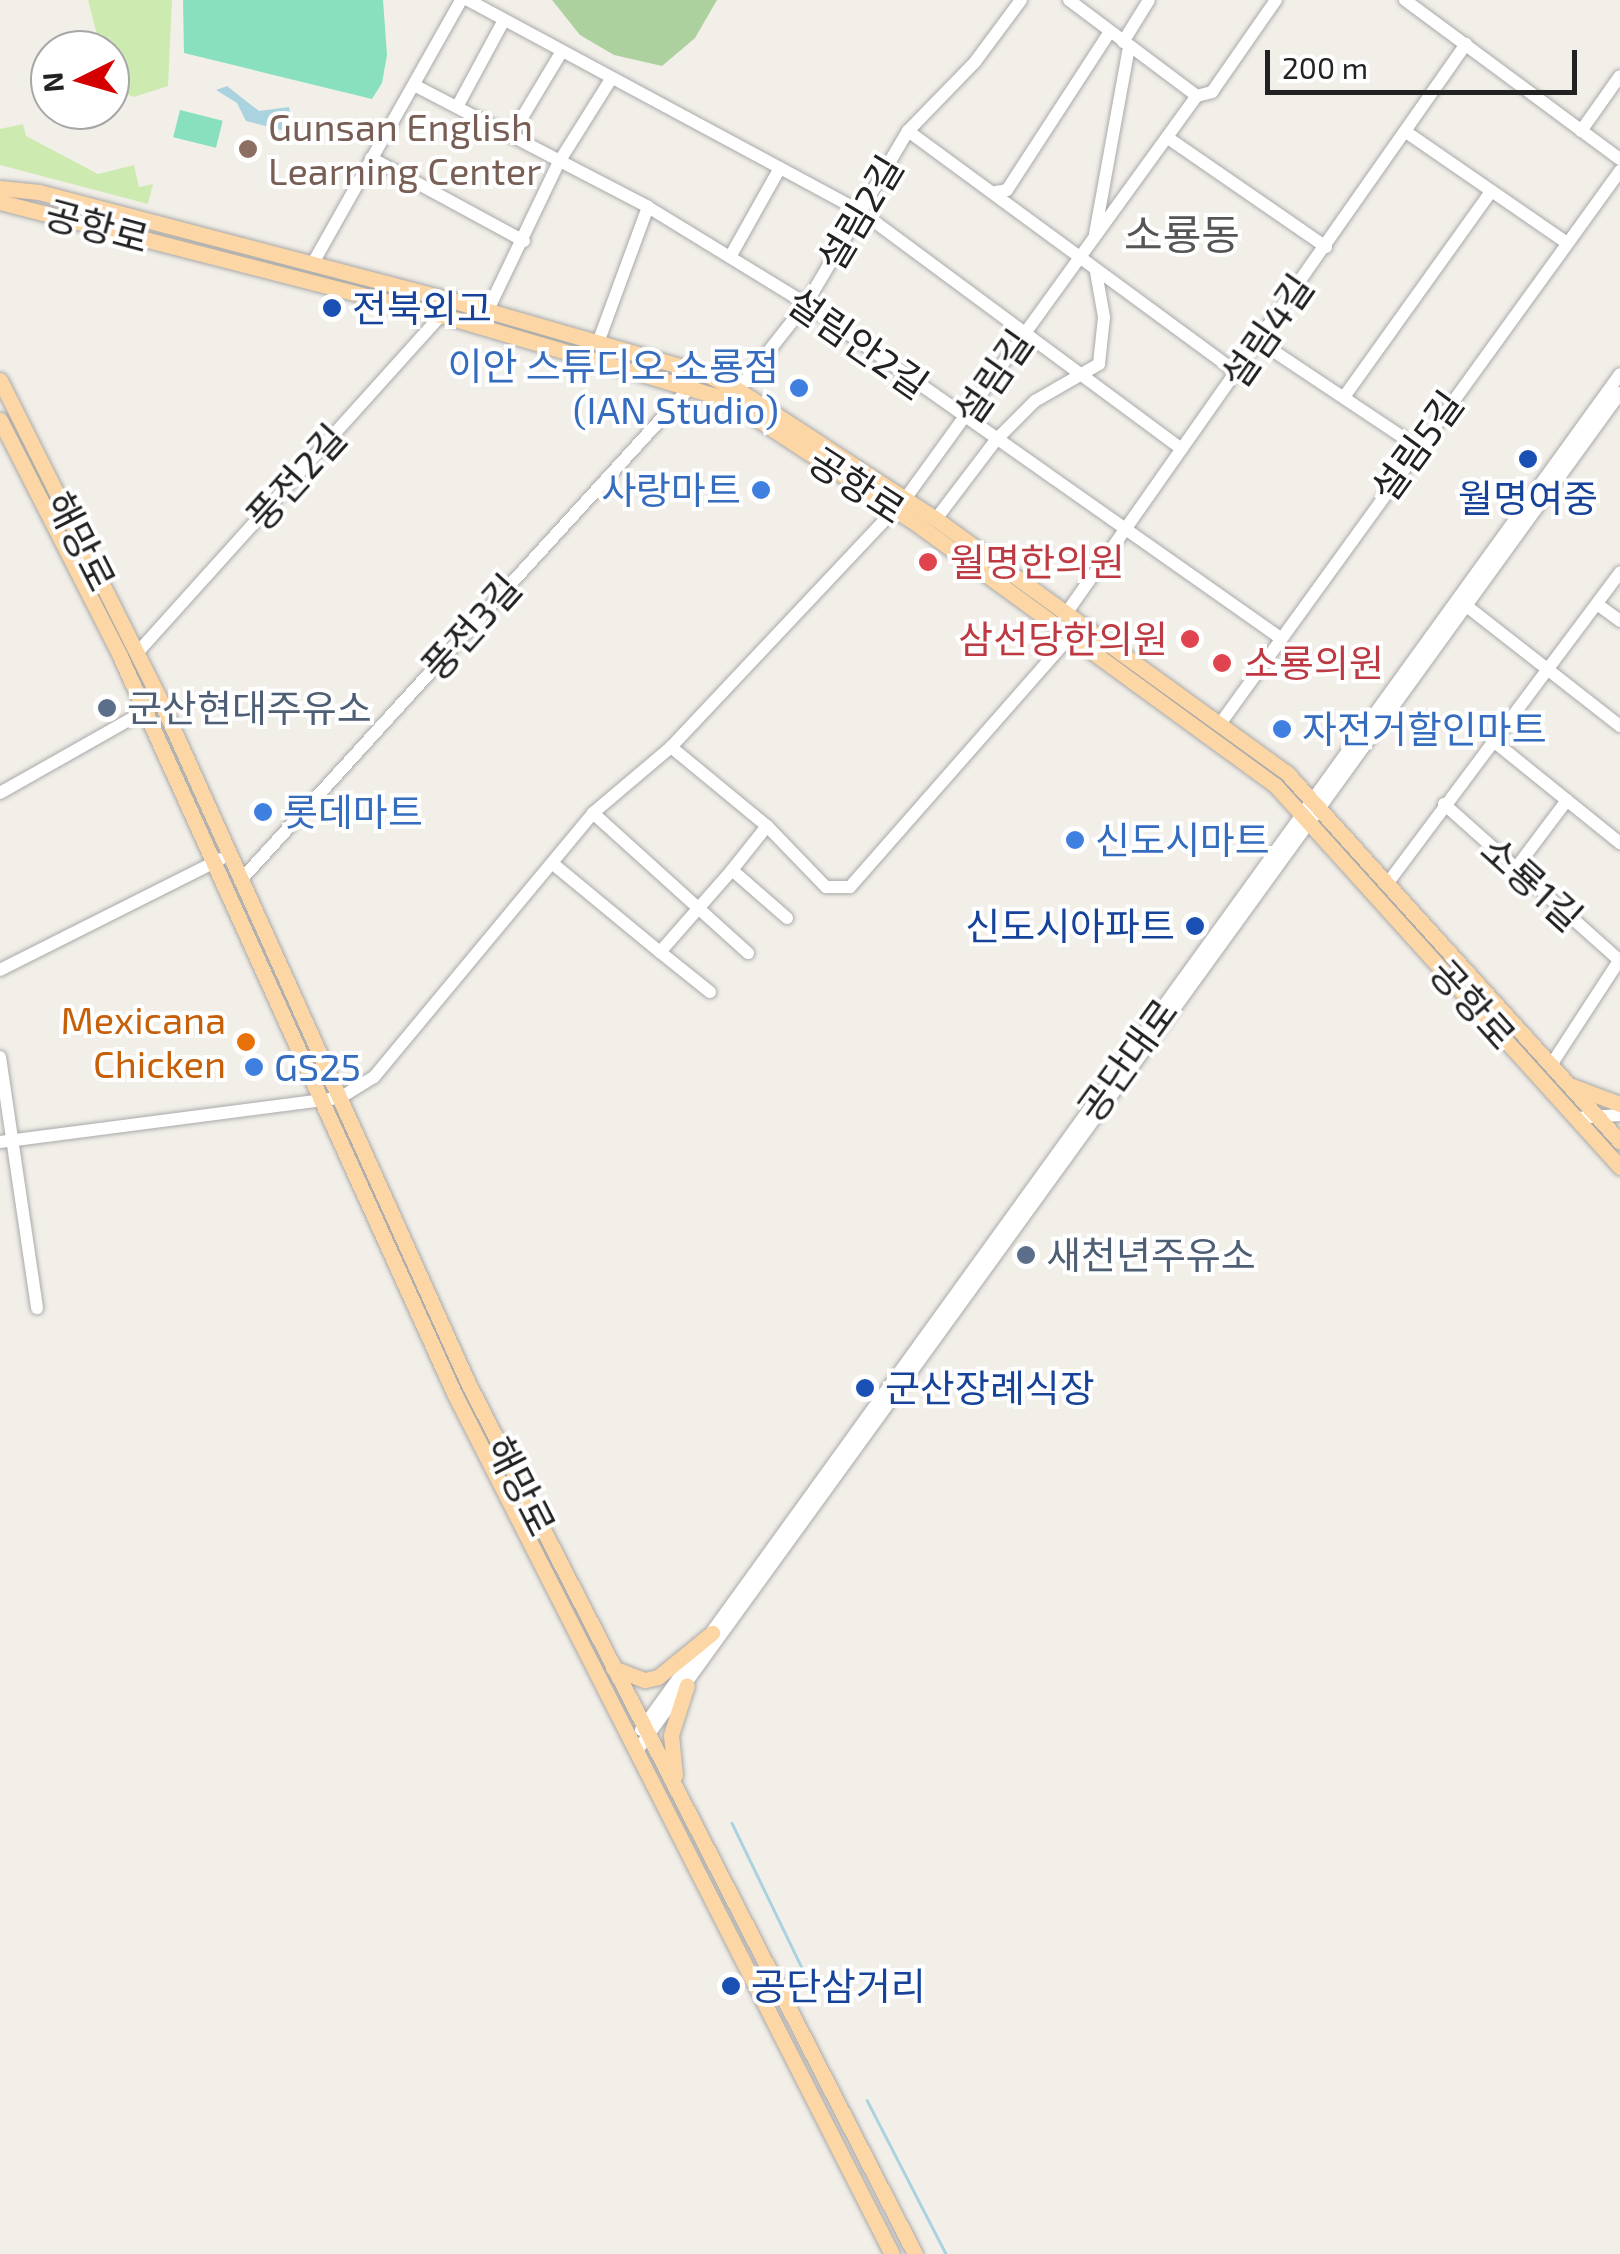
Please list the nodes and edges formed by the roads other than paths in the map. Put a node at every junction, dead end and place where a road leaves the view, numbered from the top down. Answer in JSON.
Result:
{"nodes":[{"id":1,"x":464,"y":0,"type":"edge"},
{"id":2,"x":1022,"y":0,"type":"edge"},
{"id":3,"x":1068,"y":0,"type":"edge"},
{"id":4,"x":1149,"y":0,"type":"edge"},
{"id":5,"x":1276,"y":0,"type":"edge"},
{"id":6,"x":1404,"y":0,"type":"edge"},
{"id":7,"x":504,"y":20,"type":"junction"},
{"id":8,"x":1109,"y":33,"type":"junction"},
{"id":9,"x":1126,"y":44,"type":"junction"},
{"id":10,"x":1466,"y":44,"type":"junction"},
{"id":11,"x":562,"y":50,"type":"junction"},
{"id":12,"x":1620,"y":76,"type":"edge"},
{"id":13,"x":611,"y":79,"type":"junction"},
{"id":14,"x":414,"y":85,"type":"junction"},
{"id":15,"x":1197,"y":96,"type":"junction"},
{"id":16,"x":457,"y":107,"type":"junction"},
{"id":17,"x":1581,"y":130,"type":"junction"},
{"id":18,"x":908,"y":131,"type":"junction"},
{"id":19,"x":1409,"y":134,"type":"junction"},
{"id":20,"x":511,"y":136,"type":"junction"},
{"id":21,"x":1168,"y":138,"type":"junction"},
{"id":22,"x":370,"y":158,"type":"junction"},
{"id":23,"x":1620,"y":159,"type":"edge"},
{"id":24,"x":559,"y":162,"type":"junction"},
{"id":25,"x":780,"y":168,"type":"junction"},
{"id":26,"x":1620,"y":171,"type":"edge"},
{"id":27,"x":0,"y":185,"type":"edge"},
{"id":28,"x":996,"y":192,"type":"junction"},
{"id":29,"x":1491,"y":192,"type":"junction"},
{"id":30,"x":0,"y":202,"type":"edge"},
{"id":31,"x":21,"y":206,"type":"junction"},
{"id":32,"x":648,"y":207,"type":"junction"},
{"id":33,"x":860,"y":210,"type":"junction"},
{"id":34,"x":0,"y":211,"type":"edge"},
{"id":35,"x":1095,"y":234,"type":"junction"},
{"id":36,"x":524,"y":242,"type":"junction"},
{"id":37,"x":1567,"y":243,"type":"junction"},
{"id":38,"x":1326,"y":247,"type":"junction"},
{"id":39,"x":1082,"y":255,"type":"junction"},
{"id":40,"x":730,"y":257,"type":"junction"},
{"id":41,"x":314,"y":264,"type":"junction"},
{"id":42,"x":1096,"y":272,"type":"junction"},
{"id":43,"x":454,"y":300,"type":"junction"},
{"id":44,"x":806,"y":304,"type":"junction"},
{"id":45,"x":487,"y":312,"type":"junction"},
{"id":46,"x":441,"y":315,"type":"junction"},
{"id":47,"x":1023,"y":334,"type":"junction"},
{"id":48,"x":599,"y":340,"type":"junction"},
{"id":49,"x":1260,"y":342,"type":"junction"},
{"id":50,"x":1238,"y":372,"type":"junction"},
{"id":51,"x":704,"y":373,"type":"junction"},
{"id":52,"x":1077,"y":374,"type":"junction"},
{"id":53,"x":1620,"y":374,"type":"edge"},
{"id":54,"x":0,"y":380,"type":"edge"},
{"id":55,"x":691,"y":386,"type":"junction"},
{"id":56,"x":738,"y":390,"type":"junction"},
{"id":57,"x":1344,"y":397,"type":"junction"},
{"id":58,"x":1615,"y":399,"type":"edge"},
{"id":59,"x":966,"y":417,"type":"junction"},
{"id":60,"x":0,"y":420,"type":"edge"},
{"id":61,"x":996,"y":440,"type":"junction"},
{"id":62,"x":1416,"y":446,"type":"junction"},
{"id":63,"x":1182,"y":449,"type":"junction"},
{"id":64,"x":899,"y":504,"type":"junction"},
{"id":65,"x":936,"y":520,"type":"junction"},
{"id":66,"x":1126,"y":531,"type":"junction"},
{"id":67,"x":1620,"y":573,"type":"edge"},
{"id":68,"x":1463,"y":604,"type":"junction"},
{"id":69,"x":1597,"y":604,"type":"junction"},
{"id":70,"x":1065,"y":615,"type":"junction"},
{"id":71,"x":1620,"y":621,"type":"edge"},
{"id":72,"x":1280,"y":637,"type":"junction"},
{"id":73,"x":1069,"y":638,"type":"junction"},
{"id":74,"x":138,"y":653,"type":"junction"},
{"id":75,"x":1547,"y":673,"type":"junction"},
{"id":76,"x":161,"y":702,"type":"junction"},
{"id":77,"x":145,"y":711,"type":"junction"},
{"id":78,"x":1220,"y":724,"type":"junction"},
{"id":79,"x":1620,"y":726,"type":"edge"},
{"id":80,"x":1491,"y":739,"type":"junction"},
{"id":81,"x":672,"y":747,"type":"junction"},
{"id":82,"x":0,"y":793,"type":"edge"},
{"id":83,"x":1567,"y":800,"type":"junction"},
{"id":84,"x":1444,"y":804,"type":"junction"},
{"id":85,"x":1314,"y":811,"type":"junction"},
{"id":86,"x":594,"y":814,"type":"junction"},
{"id":87,"x":767,"y":826,"type":"junction"},
{"id":88,"x":1620,"y":842,"type":"edge"},
{"id":89,"x":228,"y":856,"type":"junction"},
{"id":90,"x":552,"y":862,"type":"junction"},
{"id":91,"x":210,"y":864,"type":"junction"},
{"id":92,"x":1516,"y":868,"type":"junction"},
{"id":93,"x":732,"y":870,"type":"junction"},
{"id":94,"x":240,"y":881,"type":"junction"},
{"id":95,"x":1387,"y":884,"type":"junction"},
{"id":96,"x":696,"y":911,"type":"junction"},
{"id":97,"x":787,"y":918,"type":"dead end"},
{"id":98,"x":660,"y":952,"type":"junction"},
{"id":99,"x":748,"y":954,"type":"dead end"},
{"id":100,"x":1620,"y":960,"type":"edge"},
{"id":101,"x":0,"y":970,"type":"edge"},
{"id":102,"x":710,"y":992,"type":"dead end"},
{"id":103,"x":0,"y":1057,"type":"edge"},
{"id":104,"x":1550,"y":1065,"type":"junction"},
{"id":105,"x":1568,"y":1084,"type":"junction"},
{"id":106,"x":340,"y":1098,"type":"junction"},
{"id":107,"x":318,"y":1099,"type":"junction"},
{"id":108,"x":1620,"y":1104,"type":"edge"},
{"id":109,"x":1620,"y":1115,"type":"edge"},
{"id":110,"x":1596,"y":1116,"type":"junction"},
{"id":111,"x":1576,"y":1118,"type":"junction"},
{"id":112,"x":5,"y":1141,"type":"edge"},
{"id":113,"x":1620,"y":1142,"type":"edge"},
{"id":114,"x":1620,"y":1167,"type":"edge"},
{"id":115,"x":38,"y":1308,"type":"dead end"},
{"id":116,"x":712,"y":1633,"type":"junction"},
{"id":117,"x":613,"y":1668,"type":"junction"},
{"id":118,"x":687,"y":1685,"type":"junction"},
{"id":119,"x":646,"y":1731,"type":"junction"},
{"id":120,"x":634,"y":1748,"type":"junction"},
{"id":121,"x":680,"y":1794,"type":"junction"},
{"id":122,"x":892,"y":2254,"type":"edge"},
{"id":123,"x":915,"y":2254,"type":"edge"}],
"edges":[{"from":1,"to":7,"type":"street"},
{"from":1,"to":14,"type":"street"},
{"from":2,"to":18,"type":"street","name":"설림2길"},
{"from":3,"to":8,"type":"street"},
{"from":4,"to":9,"type":"street"},
{"from":5,"to":15,"type":"street","name":"설림길"},
{"from":6,"to":10,"type":"street"},
{"from":7,"to":11,"type":"street"},
{"from":7,"to":16,"type":"street"},
{"from":8,"to":9,"type":"street"},
{"from":8,"to":28,"type":"street"},
{"from":9,"to":15,"type":"street"},
{"from":9,"to":35,"type":"street"},
{"from":10,"to":17,"type":"street"},
{"from":10,"to":19,"type":"street","name":"설림4길"},
{"from":11,"to":13,"type":"street"},
{"from":11,"to":20,"type":"street"},
{"from":12,"to":17,"type":"street"},
{"from":13,"to":24,"type":"street"},
{"from":13,"to":25,"type":"street"},
{"from":14,"to":16,"type":"street","name":"설림안2길"},
{"from":14,"to":22,"type":"street"},
{"from":15,"to":21,"type":"street","name":"설림길"},
{"from":16,"to":20,"type":"street","name":"설림안2길"},
{"from":17,"to":23,"type":"street"},
{"from":18,"to":28,"type":"street","name":"설림2길"},
{"from":18,"to":33,"type":"street","name":"설림2길"},
{"from":19,"to":29,"type":"street"},
{"from":19,"to":38,"type":"street","name":"설림4길"},
{"from":20,"to":24,"type":"street","name":"설림안2길"},
{"from":21,"to":35,"type":"street","name":"설림길"},
{"from":21,"to":38,"type":"street"},
{"from":22,"to":36,"type":"street"},
{"from":22,"to":41,"type":"street"},
{"from":24,"to":32,"type":"street","name":"설림안2길"},
{"from":24,"to":36,"type":"street"},
{"from":25,"to":33,"type":"street"},
{"from":25,"to":40,"type":"street"},
{"from":26,"to":37,"type":"street","name":"설림5길"},
{"from":27,"to":41,"type":"main road","name":"공항로"},
{"from":28,"to":39,"type":"street"},
{"from":29,"to":37,"type":"street"},
{"from":29,"to":57,"type":"street"},
{"from":30,"to":31,"type":"main road","name":"공항로"},
{"from":31,"to":34,"type":"main road"},
{"from":31,"to":46,"type":"main road","name":"공항로"},
{"from":32,"to":40,"type":"street","name":"설림안2길"},
{"from":32,"to":48,"type":"street"},
{"from":33,"to":44,"type":"street","name":"설림2길"},
{"from":33,"to":47,"type":"street"},
{"from":35,"to":39,"type":"street","name":"설림길"},
{"from":36,"to":45,"type":"street"},
{"from":37,"to":62,"type":"street","name":"설림5길"},
{"from":38,"to":49,"type":"street","name":"설림4길"},
{"from":39,"to":42,"type":"street"},
{"from":39,"to":47,"type":"street","name":"설림길"},
{"from":40,"to":44,"type":"street","name":"설림안2길"},
{"from":41,"to":43,"type":"main road","name":"공항로"},
{"from":42,"to":50,"type":"street"},
{"from":42,"to":52,"type":"street"},
{"from":43,"to":45,"type":"main road","name":"공항로"},
{"from":43,"to":46,"type":"street","name":"풍전2길"},
{"from":44,"to":56,"type":"street","name":"설림2길"},
{"from":44,"to":59,"type":"street","name":"설림안2길"},
{"from":45,"to":48,"type":"main road","name":"공항로"},
{"from":46,"to":55,"type":"main road","name":"공항로"},
{"from":46,"to":74,"type":"street","name":"풍전2길"},
{"from":47,"to":52,"type":"street"},
{"from":47,"to":59,"type":"street","name":"설림길"},
{"from":48,"to":51,"type":"main road","name":"공항로"},
{"from":49,"to":50,"type":"street","name":"설림4길"},
{"from":49,"to":57,"type":"street"},
{"from":50,"to":63,"type":"street","name":"설림4길"},
{"from":51,"to":55,"type":"street","name":"풍전3길"},
{"from":51,"to":56,"type":"main road","name":"공항로"},
{"from":52,"to":61,"type":"street"},
{"from":52,"to":63,"type":"street"},
{"from":53,"to":58,"type":"street","name":"공단대로"},
{"from":54,"to":74,"type":"main road","name":"해망로"},
{"from":55,"to":64,"type":"main road","name":"공항로"},
{"from":55,"to":94,"type":"street","name":"풍전3길"},
{"from":56,"to":64,"type":"main road","name":"공항로"},
{"from":57,"to":62,"type":"street"},
{"from":58,"to":68,"type":"street","name":"공단대로"},
{"from":59,"to":61,"type":"street","name":"설림안2길"},
{"from":59,"to":64,"type":"street","name":"설림길"},
{"from":60,"to":77,"type":"main road","name":"해망로"},
{"from":61,"to":65,"type":"street"},
{"from":61,"to":66,"type":"street","name":"설림안2길"},
{"from":62,"to":72,"type":"street","name":"설림5길"},
{"from":63,"to":66,"type":"street","name":"설림4길"},
{"from":64,"to":65,"type":"main road","name":"공항로"},
{"from":64,"to":73,"type":"main road","name":"공항로"},
{"from":64,"to":81,"type":"street","name":"설림길"},
{"from":65,"to":70,"type":"main road","name":"공항로"},
{"from":66,"to":70,"type":"street","name":"설림4길"},
{"from":66,"to":72,"type":"street","name":"설림안2길"},
{"from":67,"to":69,"type":"street"},
{"from":68,"to":75,"type":"street"},
{"from":68,"to":85,"type":"street","name":"공단대로"},
{"from":69,"to":71,"type":"street"},
{"from":69,"to":75,"type":"street"},
{"from":70,"to":78,"type":"main road","name":"공항로"},
{"from":72,"to":78,"type":"street","name":"설림5길"},
{"from":73,"to":85,"type":"main road","name":"공항로"},
{"from":73,"to":87,"type":"street"},
{"from":74,"to":76,"type":"main road","name":"해망로"},
{"from":75,"to":79,"type":"street"},
{"from":75,"to":80,"type":"street"},
{"from":76,"to":77,"type":"street"},
{"from":76,"to":89,"type":"main road","name":"해망로"},
{"from":77,"to":82,"type":"street"},
{"from":77,"to":91,"type":"main road","name":"해망로"},
{"from":78,"to":85,"type":"main road","name":"공항로"},
{"from":80,"to":83,"type":"street"},
{"from":80,"to":84,"type":"street"},
{"from":81,"to":86,"type":"street","name":"설림길"},
{"from":81,"to":87,"type":"street"},
{"from":83,"to":88,"type":"street"},
{"from":83,"to":92,"type":"street"},
{"from":84,"to":92,"type":"street","name":"소룡1길"},
{"from":84,"to":95,"type":"street"},
{"from":85,"to":95,"type":"main road","name":"공항로"},
{"from":85,"to":111,"type":"main road","name":"공항로"},
{"from":85,"to":116,"type":"street","name":"공단대로"},
{"from":85,"to":118,"type":"street","name":"공단대로"},
{"from":86,"to":90,"type":"street","name":"설림길"},
{"from":86,"to":96,"type":"street"},
{"from":87,"to":93,"type":"street"},
{"from":89,"to":91,"type":"street"},
{"from":89,"to":94,"type":"main road","name":"해망로"},
{"from":90,"to":98,"type":"street"},
{"from":90,"to":106,"type":"street","name":"설림길"},
{"from":91,"to":101,"type":"street"},
{"from":91,"to":107,"type":"main road","name":"해망로"},
{"from":92,"to":100,"type":"street","name":"소룡1길"},
{"from":93,"to":96,"type":"street"},
{"from":93,"to":97,"type":"street"},
{"from":94,"to":106,"type":"main road","name":"해망로"},
{"from":95,"to":104,"type":"main road","name":"공항로"},
{"from":96,"to":98,"type":"street"},
{"from":96,"to":99,"type":"street"},
{"from":98,"to":102,"type":"street"},
{"from":100,"to":104,"type":"street"},
{"from":103,"to":112,"type":"street"},
{"from":104,"to":105,"type":"main road","name":"공항로"},
{"from":105,"to":108,"type":"main road"},
{"from":105,"to":110,"type":"main road","name":"공항로"},
{"from":106,"to":107,"type":"street"},
{"from":106,"to":117,"type":"main road","name":"해망로"},
{"from":107,"to":112,"type":"street"},
{"from":107,"to":120,"type":"main road","name":"해망로"},
{"from":109,"to":110,"type":"street"},
{"from":110,"to":111,"type":"street"},
{"from":110,"to":113,"type":"main road","name":"공항로"},
{"from":111,"to":114,"type":"main road","name":"공항로"},
{"from":112,"to":115,"type":"street"},
{"from":116,"to":117,"type":"main road"},
{"from":116,"to":119,"type":"street","name":"공단대로"},
{"from":117,"to":119,"type":"main road","name":"해망로"},
{"from":118,"to":119,"type":"street","name":"공단대로"},
{"from":118,"to":121,"type":"main road"},
{"from":119,"to":120,"type":"street","name":"공단대로"},
{"from":119,"to":121,"type":"main road","name":"해망로"},
{"from":120,"to":122,"type":"main road","name":"해망로"},
{"from":121,"to":123,"type":"main road","name":"해망로"}]}
